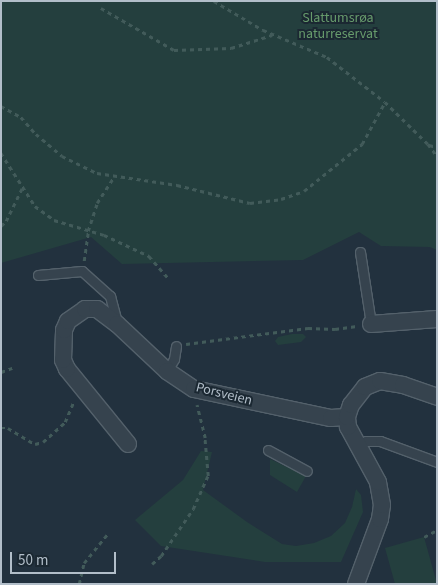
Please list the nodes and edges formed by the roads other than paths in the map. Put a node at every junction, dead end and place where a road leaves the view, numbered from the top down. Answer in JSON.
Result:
{"nodes":[{"id":1,"x":360,"y":252,"type":"dead end"},
{"id":2,"x":38,"y":275,"type":"dead end"},
{"id":3,"x":437,"y":319,"type":"edge"},
{"id":4,"x":118,"y":324,"type":"junction"},
{"id":5,"x":371,"y":324,"type":"joint"},
{"id":6,"x":176,"y":346,"type":"road end"},
{"id":7,"x":167,"y":371,"type":"junction"},
{"id":8,"x":437,"y":397,"type":"edge"},
{"id":9,"x":347,"y":418,"type":"junction"},
{"id":10,"x":128,"y":444,"type":"dead end"},
{"id":11,"x":358,"y":445,"type":"junction"},
{"id":12,"x":268,"y":450,"type":"dead end"},
{"id":13,"x":437,"y":462,"type":"edge"},
{"id":14,"x":307,"y":471,"type":"dead end"},
{"id":15,"x":356,"y":584,"type":"edge"}],
"edges":[{"from":1,"to":5,"type":"lane"},
{"from":2,"to":4,"type":"lane"},
{"from":3,"to":5,"type":"street"},
{"from":4,"to":7,"type":"street","name":"Porsveien"},
{"from":4,"to":10,"type":"street","name":"Porsveien"},
{"from":6,"to":7,"type":"lane"},
{"from":7,"to":9,"type":"street","name":"Porsveien"},
{"from":8,"to":9,"type":"street"},
{"from":9,"to":11,"type":"street"},
{"from":11,"to":13,"type":"lane"},
{"from":11,"to":15,"type":"street"},
{"from":12,"to":14,"type":"lane"}]}
